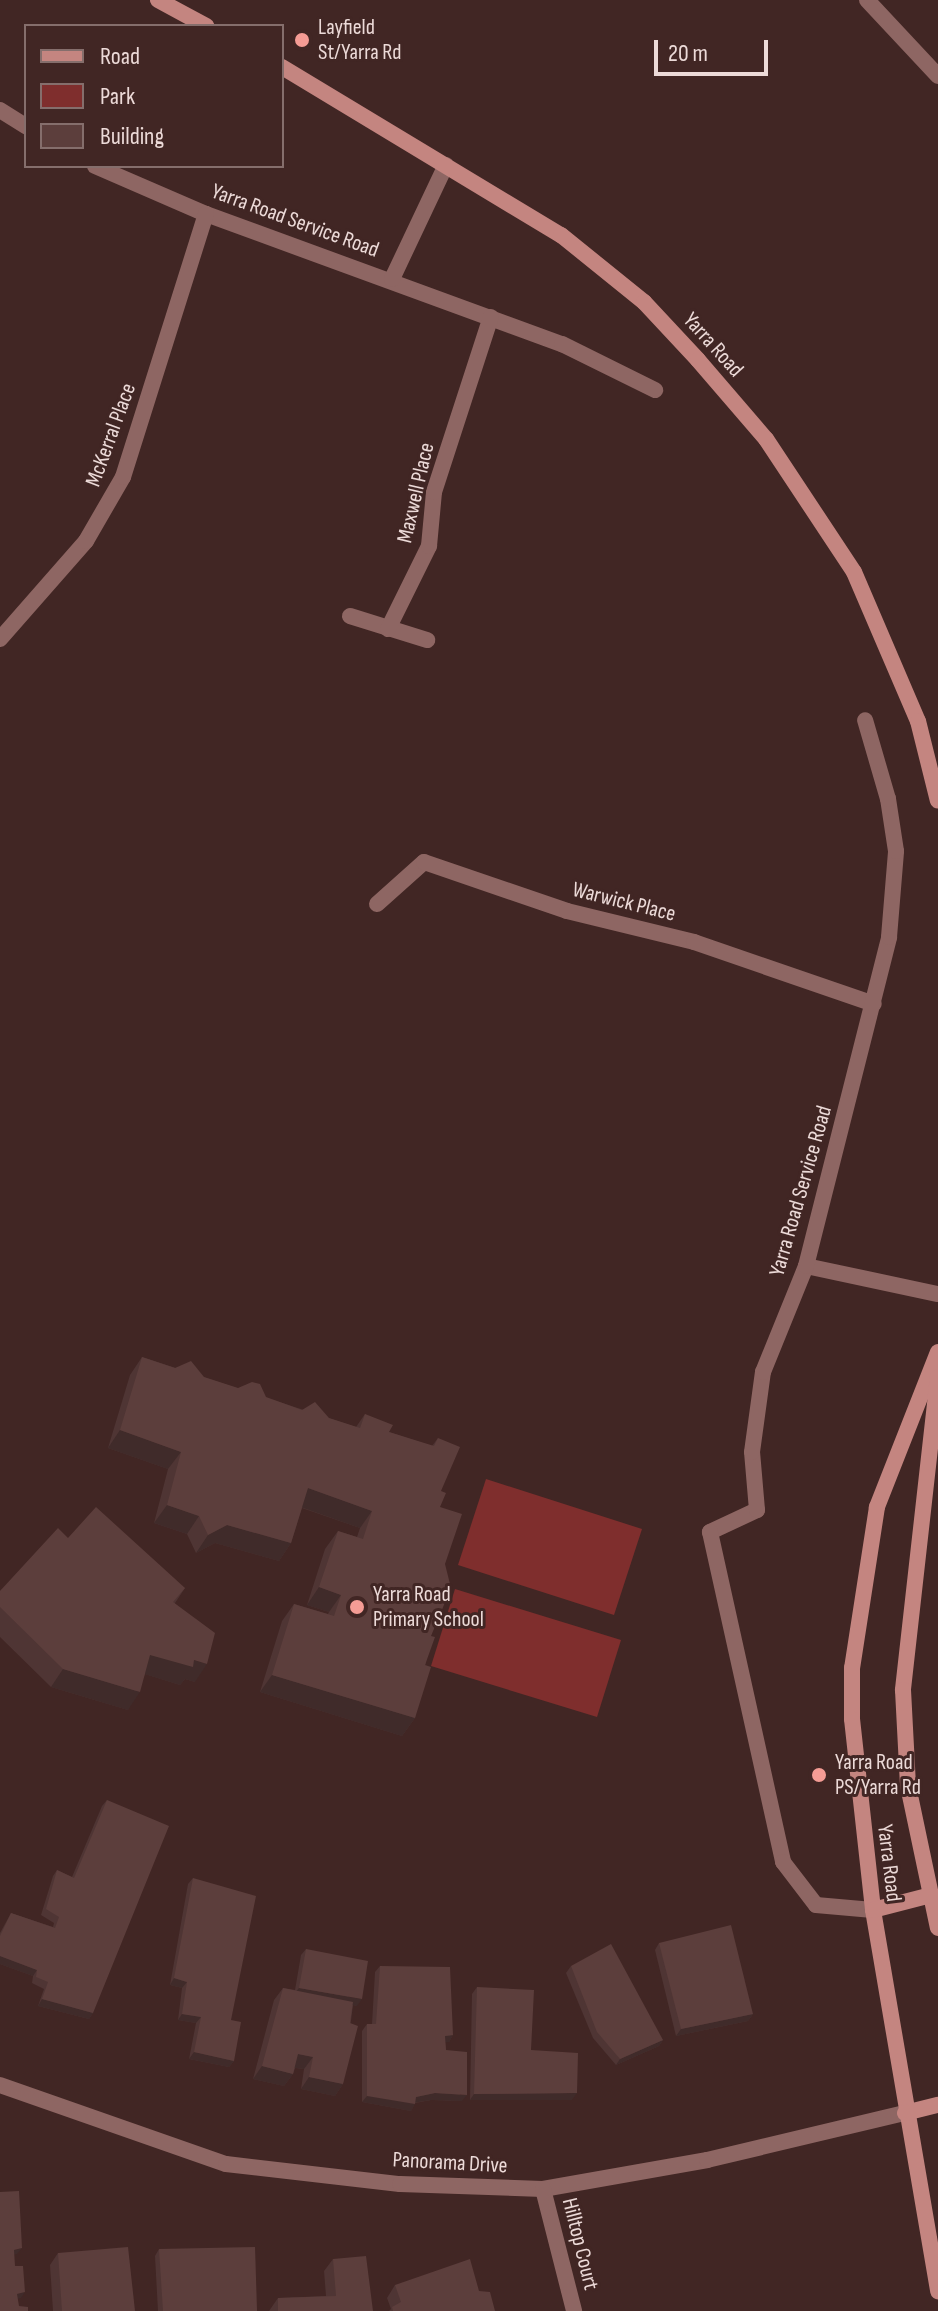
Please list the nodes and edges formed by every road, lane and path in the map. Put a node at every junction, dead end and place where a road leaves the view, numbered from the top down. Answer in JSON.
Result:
{"nodes":[{"id":1,"x":158,"y":0,"type":"edge"},
{"id":2,"x":867,"y":0,"type":"edge"},
{"id":3,"x":202,"y":24,"type":"edge"},
{"id":4,"x":284,"y":68,"type":"edge"},
{"id":5,"x":938,"y":76,"type":"edge"},
{"id":6,"x":0,"y":110,"type":"edge"},
{"id":7,"x":24,"y":125,"type":"edge"},
{"id":8,"x":446,"y":165,"type":"junction"},
{"id":9,"x":100,"y":168,"type":"edge"},
{"id":10,"x":206,"y":214,"type":"junction"},
{"id":11,"x":392,"y":279,"type":"junction"},
{"id":12,"x":491,"y":317,"type":"junction"},
{"id":13,"x":655,"y":390,"type":"dead end"},
{"id":14,"x":350,"y":616,"type":"dead end"},
{"id":15,"x":388,"y":629,"type":"junction"},
{"id":16,"x":0,"y":639,"type":"edge"},
{"id":17,"x":427,"y":640,"type":"dead end"},
{"id":18,"x":865,"y":720,"type":"dead end"},
{"id":19,"x":938,"y":801,"type":"edge"},
{"id":20,"x":377,"y":904,"type":"dead end"},
{"id":21,"x":874,"y":1004,"type":"junction"},
{"id":22,"x":806,"y":1266,"type":"junction"},
{"id":23,"x":938,"y":1294,"type":"edge"},
{"id":24,"x":938,"y":1352,"type":"edge"},
{"id":25,"x":938,"y":1377,"type":"edge"},
{"id":26,"x":931,"y":1895,"type":"junction"},
{"id":27,"x":873,"y":1910,"type":"junction"},
{"id":28,"x":938,"y":1928,"type":"edge"},
{"id":29,"x":0,"y":2085,"type":"edge"},
{"id":30,"x":938,"y":2105,"type":"edge"},
{"id":31,"x":905,"y":2113,"type":"junction"},
{"id":32,"x":543,"y":2189,"type":"junction"},
{"id":33,"x":938,"y":2291,"type":"edge"},
{"id":34,"x":574,"y":2311,"type":"edge"}],
"edges":[{"from":1,"to":3,"type":"main road"},
{"from":2,"to":5,"type":"street"},
{"from":4,"to":8,"type":"main road","name":"Yarra Road"},
{"from":6,"to":7,"type":"street"},
{"from":8,"to":11,"type":"street","name":"Yarra Road Service Road"},
{"from":8,"to":19,"type":"main road","name":"Yarra Road"},
{"from":9,"to":10,"type":"street","name":"Yarra Road Service Road"},
{"from":10,"to":11,"type":"street","name":"Yarra Road Service Road"},
{"from":10,"to":16,"type":"street","name":"McKerral Place"},
{"from":11,"to":12,"type":"street","name":"Yarra Road Service Road"},
{"from":12,"to":13,"type":"street","name":"Yarra Road Service Road"},
{"from":12,"to":15,"type":"street","name":"Maxwell Place"},
{"from":14,"to":15,"type":"street"},
{"from":15,"to":17,"type":"street"},
{"from":18,"to":21,"type":"street","name":"Yarra Road Service Road"},
{"from":20,"to":21,"type":"street","name":"Warwick Place"},
{"from":21,"to":22,"type":"street","name":"Yarra Road Service Road"},
{"from":22,"to":23,"type":"street"},
{"from":22,"to":27,"type":"street","name":"Yarra Road Service Road"},
{"from":24,"to":27,"type":"main road","name":"Yarra Road"},
{"from":25,"to":26,"type":"main road","name":"Yarra Road"},
{"from":26,"to":27,"type":"main road"},
{"from":26,"to":28,"type":"main road","name":"Yarra Road"},
{"from":27,"to":31,"type":"main road","name":"Yarra Road"},
{"from":29,"to":32,"type":"street","name":"Panorama Drive"},
{"from":30,"to":31,"type":"main road"},
{"from":31,"to":32,"type":"street","name":"Panorama Drive"},
{"from":31,"to":33,"type":"main road","name":"Yarra Road"},
{"from":32,"to":34,"type":"street","name":"Hilltop Court"}]}
